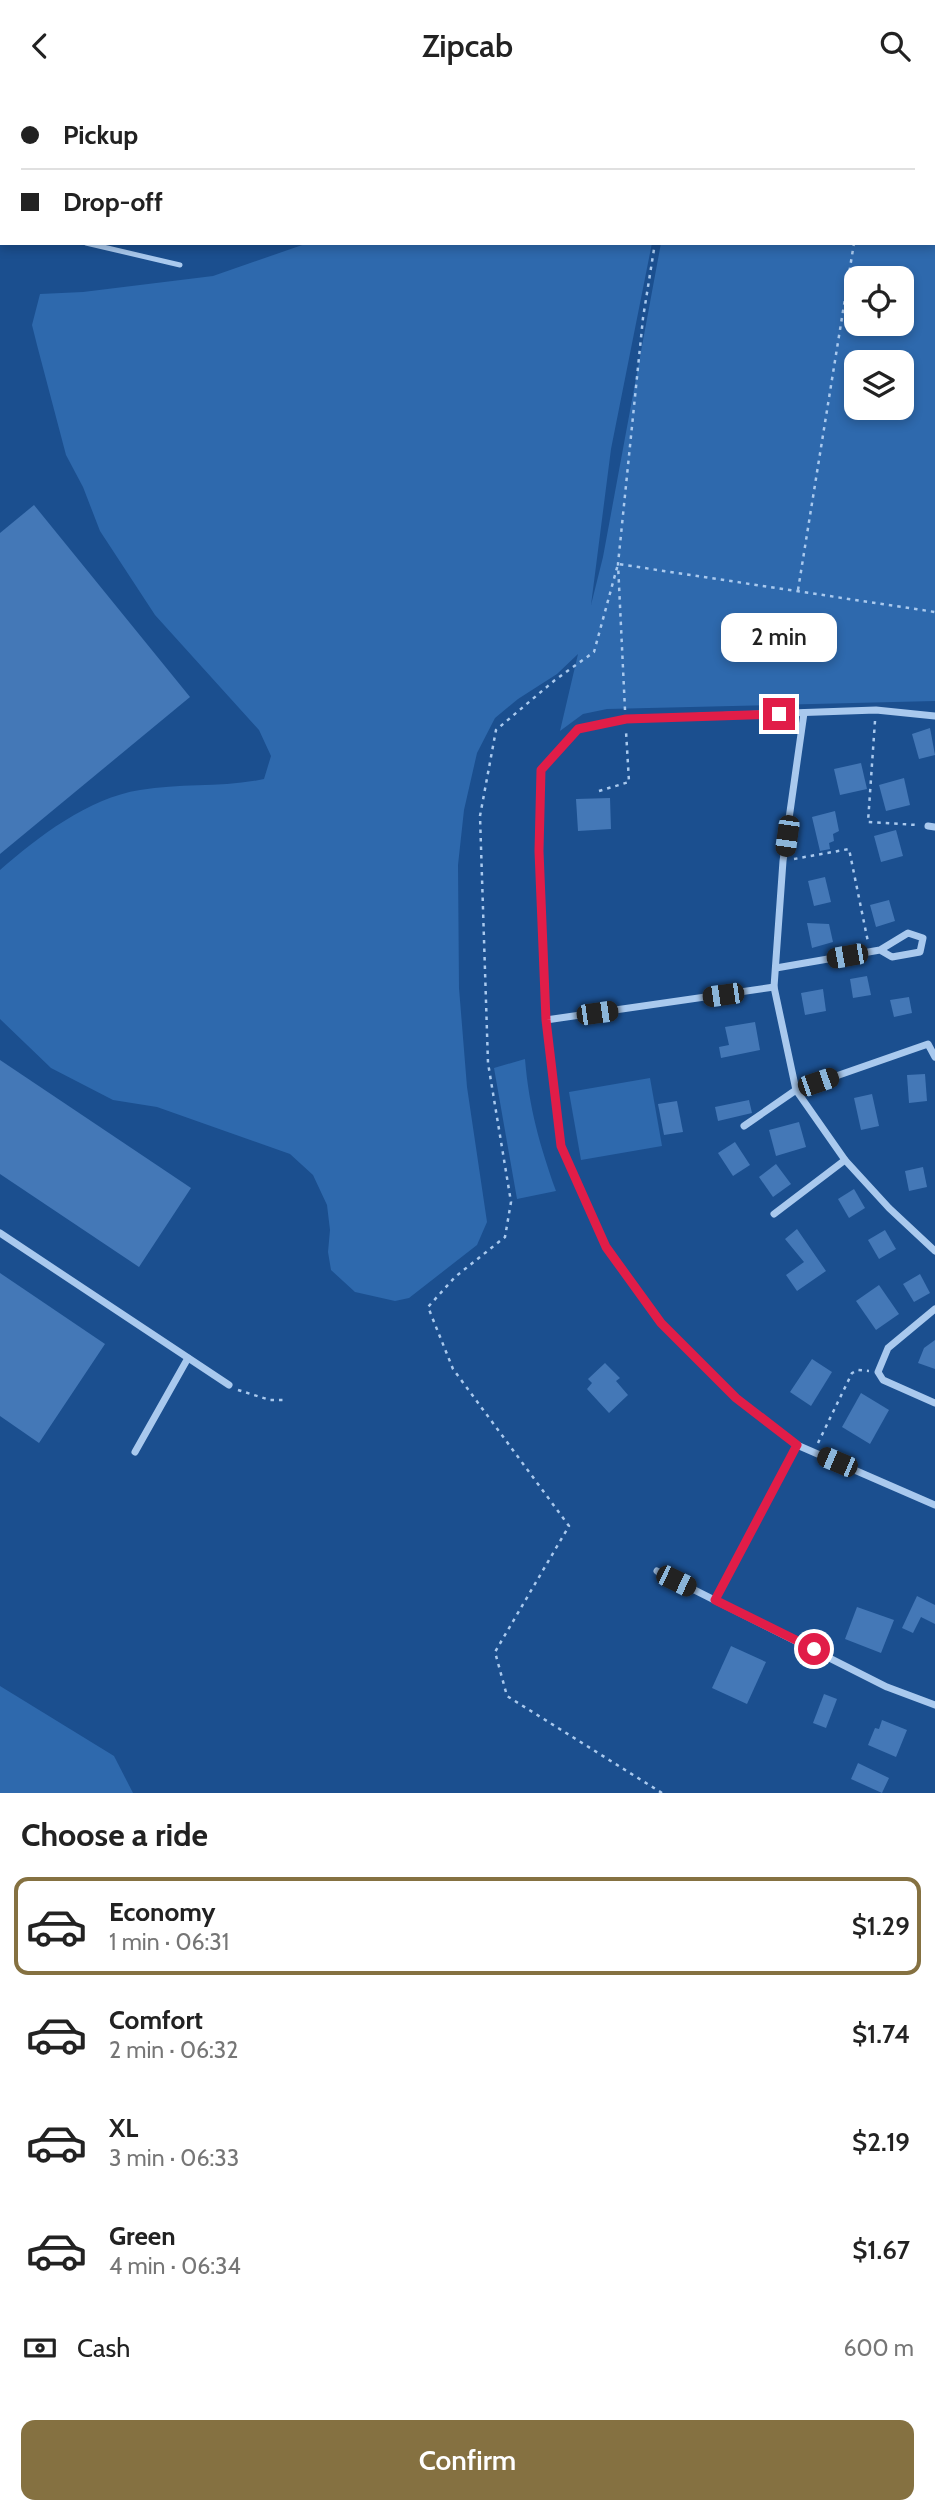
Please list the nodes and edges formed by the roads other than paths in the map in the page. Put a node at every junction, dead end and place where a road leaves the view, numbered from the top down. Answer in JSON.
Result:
{"nodes":[{"id":1,"x":95,"y":245,"type":"edge"},
{"id":2,"x":180,"y":265,"type":"dead end"},
{"id":3,"x":804,"y":713,"type":"junction"},
{"id":4,"x":935,"y":716,"type":"edge"},
{"id":5,"x":880,"y":950,"type":"junction"},
{"id":6,"x":776,"y":968,"type":"junction"},
{"id":7,"x":774,"y":987,"type":"junction"},
{"id":8,"x":546,"y":1020,"type":"junction"},
{"id":9,"x":932,"y":1042,"type":"edge"},
{"id":10,"x":935,"y":1057,"type":"edge"},
{"id":11,"x":796,"y":1090,"type":"junction"},
{"id":12,"x":744,"y":1126,"type":"dead end"},
{"id":13,"x":845,"y":1160,"type":"junction"},
{"id":14,"x":774,"y":1214,"type":"dead end"},
{"id":15,"x":0,"y":1233,"type":"edge"},
{"id":16,"x":935,"y":1251,"type":"edge"},
{"id":17,"x":935,"y":1309,"type":"edge"},
{"id":18,"x":188,"y":1358,"type":"junction"},
{"id":19,"x":229,"y":1385,"type":"road end"},
{"id":20,"x":935,"y":1403,"type":"edge"},
{"id":21,"x":797,"y":1445,"type":"junction"},
{"id":22,"x":135,"y":1452,"type":"dead end"},
{"id":23,"x":935,"y":1505,"type":"edge"},
{"id":24,"x":657,"y":1571,"type":"dead end"},
{"id":25,"x":715,"y":1600,"type":"junction"},
{"id":26,"x":935,"y":1705,"type":"edge"}],
"edges":[{"from":1,"to":2,"type":"lane"},
{"from":3,"to":4,"type":"street"},
{"from":3,"to":6,"type":"street"},
{"from":3,"to":8,"type":"street"},
{"from":5,"to":5,"type":"street"},
{"from":5,"to":6,"type":"street"},
{"from":6,"to":7,"type":"street"},
{"from":7,"to":8,"type":"street"},
{"from":7,"to":11,"type":"street"},
{"from":8,"to":21,"type":"street"},
{"from":9,"to":10,"type":"street"},
{"from":9,"to":11,"type":"street"},
{"from":11,"to":12,"type":"street"},
{"from":11,"to":13,"type":"street"},
{"from":13,"to":14,"type":"street"},
{"from":13,"to":16,"type":"street"},
{"from":15,"to":18,"type":"street"},
{"from":17,"to":20,"type":"street"},
{"from":18,"to":19,"type":"street"},
{"from":18,"to":22,"type":"street"},
{"from":21,"to":23,"type":"street"},
{"from":21,"to":25,"type":"street"},
{"from":24,"to":25,"type":"street"},
{"from":25,"to":26,"type":"street"}]}
